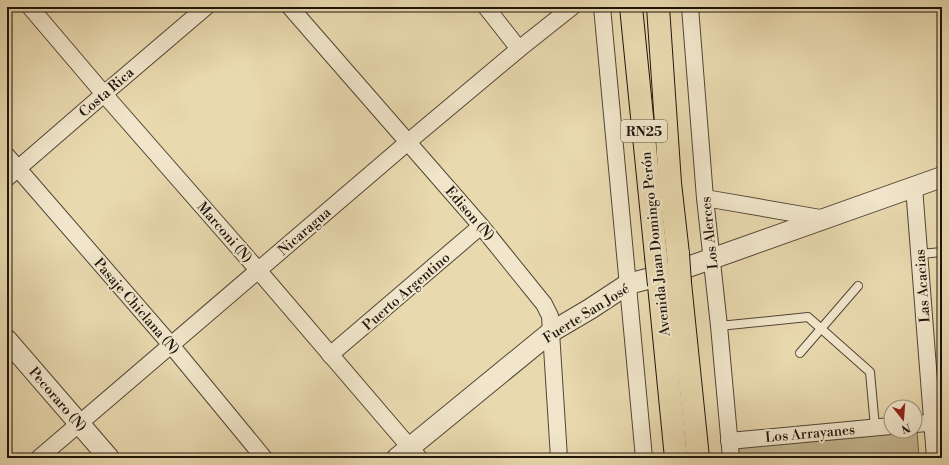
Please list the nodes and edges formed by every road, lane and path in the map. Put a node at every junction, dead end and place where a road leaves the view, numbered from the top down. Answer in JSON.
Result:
{"nodes":[{"id":1,"x":30,"y":7,"type":"edge"},
{"id":2,"x":206,"y":7,"type":"edge"},
{"id":3,"x":290,"y":7,"type":"edge"},
{"id":4,"x":486,"y":7,"type":"edge"},
{"id":5,"x":572,"y":7,"type":"edge"},
{"id":6,"x":602,"y":7,"type":"edge"},
{"id":7,"x":631,"y":7,"type":"edge"},
{"id":8,"x":658,"y":7,"type":"edge"},
{"id":9,"x":690,"y":7,"type":"edge"},
{"id":10,"x":519,"y":49,"type":"junction"},
{"id":11,"x":104,"y":94,"type":"junction"},
{"id":12,"x":408,"y":142,"type":"junction"},
{"id":13,"x":7,"y":156,"type":"edge"},
{"id":14,"x":12,"y":174,"type":"edge"},
{"id":15,"x":942,"y":177,"type":"edge"},
{"id":16,"x":914,"y":187,"type":"junction"},
{"id":17,"x":705,"y":198,"type":"junction"},
{"id":18,"x":826,"y":219,"type":"junction"},
{"id":19,"x":482,"y":226,"type":"junction"},
{"id":20,"x":942,"y":252,"type":"edge"},
{"id":21,"x":920,"y":254,"type":"junction"},
{"id":22,"x":711,"y":259,"type":"junction"},
{"id":23,"x":258,"y":270,"type":"junction"},
{"id":24,"x":628,"y":284,"type":"junction"},
{"id":25,"x":858,"y":286,"type":"dead end"},
{"id":26,"x":719,"y":326,"type":"junction"},
{"id":27,"x":820,"y":328,"type":"junction"},
{"id":28,"x":551,"y":332,"type":"junction"},
{"id":29,"x":7,"y":340,"type":"edge"},
{"id":30,"x":171,"y":345,"type":"junction"},
{"id":31,"x":800,"y":353,"type":"dead end"},
{"id":32,"x":330,"y":355,"type":"junction"},
{"id":33,"x":79,"y":423,"type":"junction"},
{"id":34,"x":937,"y":423,"type":"edge"},
{"id":35,"x":923,"y":424,"type":"edge"},
{"id":36,"x":883,"y":426,"type":"edge"},
{"id":37,"x":875,"y":427,"type":"junction"},
{"id":38,"x":729,"y":441,"type":"junction"},
{"id":39,"x":409,"y":454,"type":"edge"},
{"id":40,"x":40,"y":458,"type":"edge"},
{"id":41,"x":109,"y":458,"type":"edge"},
{"id":42,"x":264,"y":458,"type":"edge"},
{"id":43,"x":559,"y":458,"type":"edge"},
{"id":44,"x":644,"y":458,"type":"edge"},
{"id":45,"x":676,"y":458,"type":"edge"},
{"id":46,"x":698,"y":458,"type":"edge"},
{"id":47,"x":731,"y":458,"type":"edge"},
{"id":48,"x":935,"y":458,"type":"edge"}],
"edges":[{"from":1,"to":11,"type":"street","name":"Marconi (N)"},
{"from":2,"to":11,"type":"street","name":"Costa Rica"},
{"from":3,"to":12,"type":"street","name":"Edison (N)"},
{"from":4,"to":10,"type":"street"},
{"from":5,"to":10,"type":"street","name":"Nicaragua"},
{"from":6,"to":24,"type":"street"},
{"from":7,"to":45,"type":"highway","name":"Avenida Juan Domingo Perón","number":"RN25","bridge":true},
{"from":8,"to":46,"type":"highway","name":"Avenida Juan Domingo Perón","number":"RN25","bridge":true},
{"from":9,"to":17,"type":"street","name":"Los Alerces"},
{"from":10,"to":12,"type":"street","name":"Nicaragua"},
{"from":11,"to":14,"type":"street","name":"Costa Rica"},
{"from":11,"to":23,"type":"street","name":"Marconi (N)"},
{"from":12,"to":19,"type":"street","name":"Edison (N)"},
{"from":12,"to":23,"type":"street","name":"Nicaragua"},
{"from":13,"to":14,"type":"street","name":"Pasaje Chiclana (N)"},
{"from":14,"to":30,"type":"street","name":"Pasaje Chiclana (N)"},
{"from":15,"to":16,"type":"street","name":"Fuerte San José"},
{"from":16,"to":18,"type":"street","name":"Fuerte San José"},
{"from":16,"to":21,"type":"street","name":"Las Acacias"},
{"from":17,"to":18,"type":"street"},
{"from":17,"to":22,"type":"street","name":"Los Alerces"},
{"from":18,"to":22,"type":"street","name":"Fuerte San José"},
{"from":19,"to":28,"type":"street","name":"Edison (N)"},
{"from":19,"to":32,"type":"street","name":"Puerto Argentino"},
{"from":20,"to":21,"type":"lane"},
{"from":21,"to":34,"type":"street","name":"Las Acacias"},
{"from":22,"to":24,"type":"street","name":"Fuerte San José"},
{"from":22,"to":26,"type":"street","name":"Los Alerces"},
{"from":23,"to":30,"type":"street","name":"Nicaragua"},
{"from":23,"to":32,"type":"street","name":"Marconi (N)"},
{"from":24,"to":28,"type":"street","name":"Fuerte San José"},
{"from":24,"to":44,"type":"street"},
{"from":25,"to":27,"type":"lane"},
{"from":26,"to":27,"type":"lane"},
{"from":26,"to":38,"type":"street","name":"Los Alerces"},
{"from":27,"to":31,"type":"lane"},
{"from":27,"to":37,"type":"lane"},
{"from":28,"to":39,"type":"street","name":"Fuerte San José"},
{"from":28,"to":43,"type":"street","name":"Edison (N)"},
{"from":29,"to":33,"type":"street","name":"Pecoraro (N)"},
{"from":30,"to":33,"type":"street","name":"Nicaragua"},
{"from":30,"to":42,"type":"street","name":"Pasaje Chiclana (N)"},
{"from":32,"to":39,"type":"street","name":"Marconi (N)"},
{"from":33,"to":40,"type":"street","name":"Nicaragua"},
{"from":33,"to":41,"type":"street","name":"Pecoraro (N)"},
{"from":34,"to":35,"type":"street"},
{"from":34,"to":48,"type":"street","name":"Las Acacias"},
{"from":36,"to":37,"type":"street","name":"Los Arrayanes"},
{"from":37,"to":38,"type":"street","name":"Los Arrayanes"},
{"from":38,"to":47,"type":"street","name":"Los Alerces"}]}
